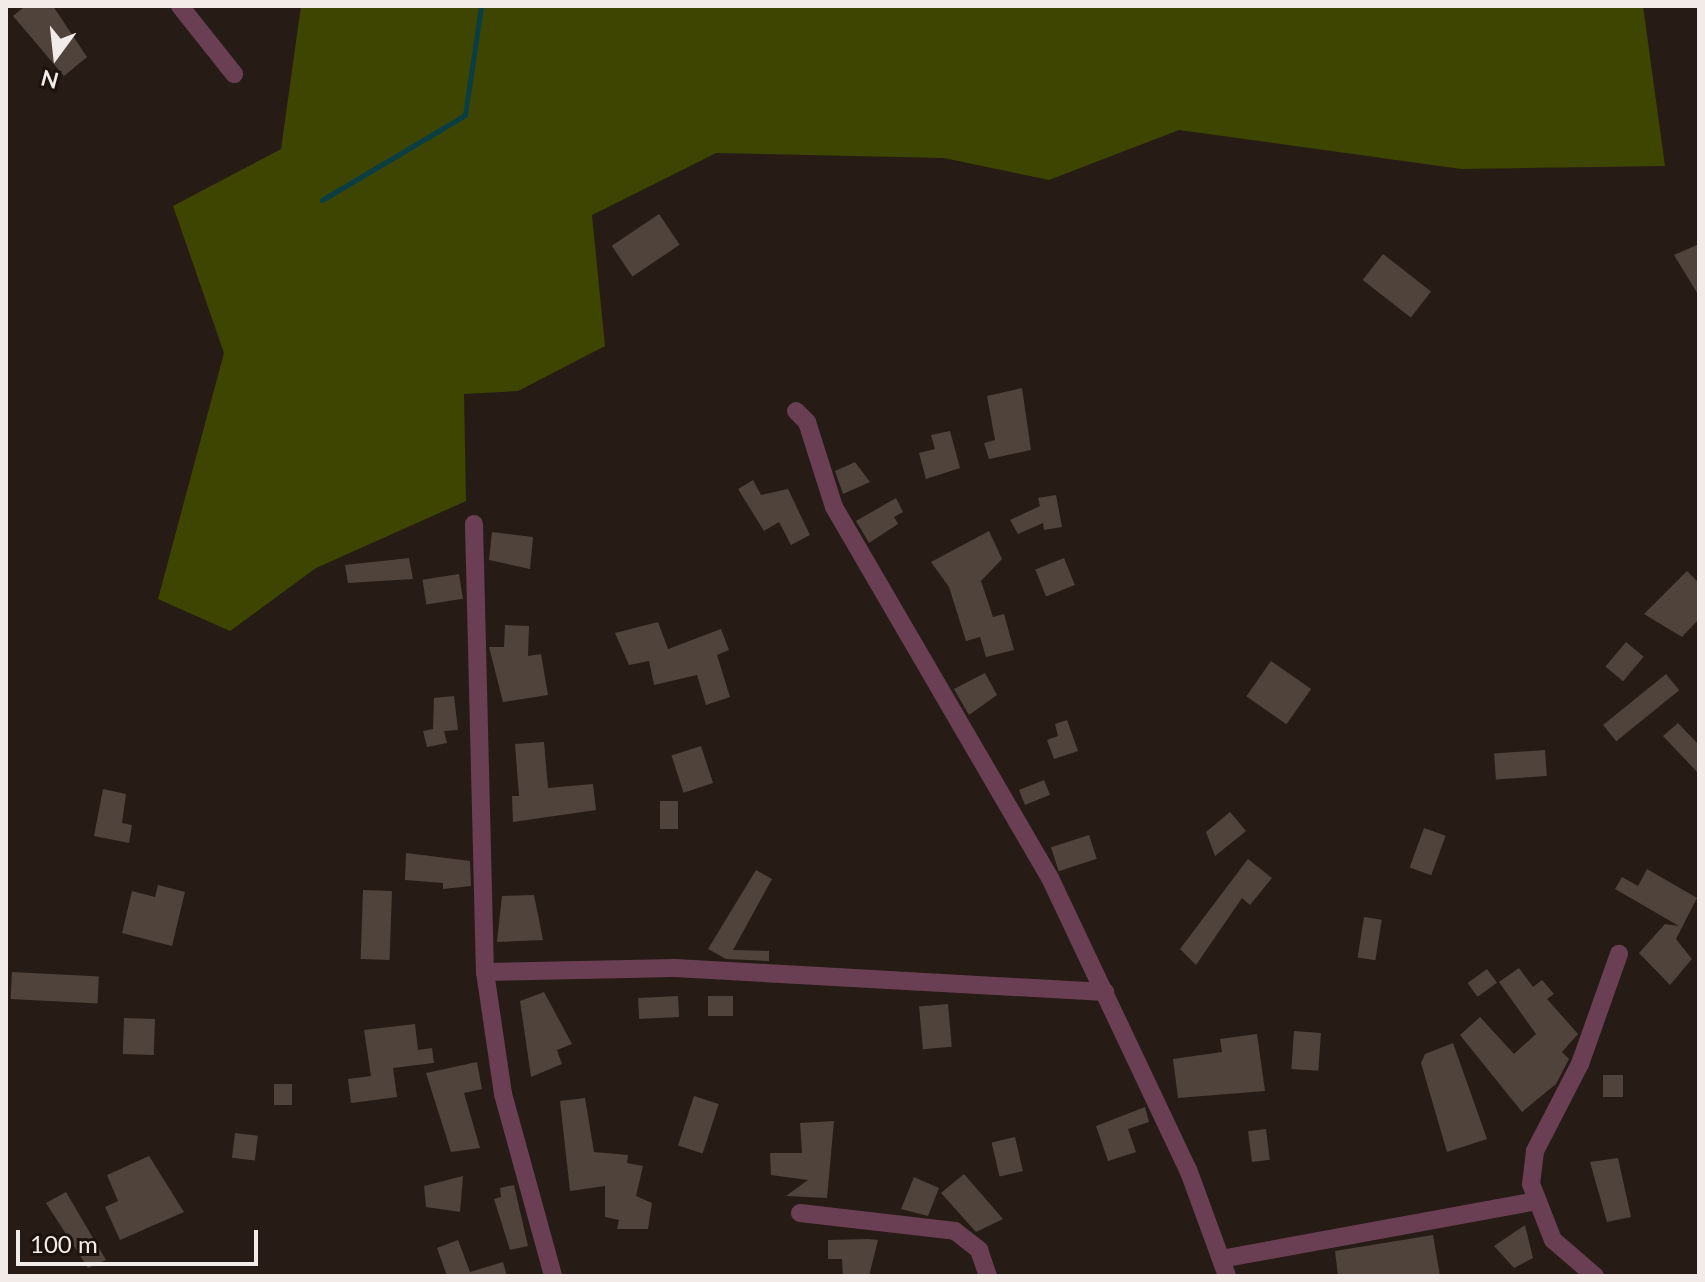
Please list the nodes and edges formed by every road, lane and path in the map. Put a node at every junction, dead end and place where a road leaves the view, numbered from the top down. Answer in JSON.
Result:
{"nodes":[{"id":1,"x":180,"y":6,"type":"edge"},
{"id":2,"x":234,"y":74,"type":"dead end"},
{"id":3,"x":796,"y":411,"type":"dead end"},
{"id":4,"x":474,"y":524,"type":"dead end"},
{"id":5,"x":1619,"y":954,"type":"dead end"},
{"id":6,"x":485,"y":972,"type":"junction"},
{"id":7,"x":1105,"y":992,"type":"junction"},
{"id":8,"x":1533,"y":1202,"type":"junction"},
{"id":9,"x":800,"y":1213,"type":"dead end"},
{"id":10,"x":1224,"y":1267,"type":"edge"},
{"id":11,"x":553,"y":1276,"type":"edge"},
{"id":12,"x":988,"y":1276,"type":"edge"},
{"id":13,"x":1595,"y":1276,"type":"edge"}],
"edges":[{"from":1,"to":2,"type":"street"},
{"from":3,"to":7,"type":"street"},
{"from":4,"to":6,"type":"street"},
{"from":5,"to":8,"type":"street"},
{"from":6,"to":7,"type":"street"},
{"from":6,"to":11,"type":"street"},
{"from":7,"to":10,"type":"street"},
{"from":8,"to":10,"type":"street"},
{"from":8,"to":13,"type":"street"},
{"from":9,"to":12,"type":"street"}]}
